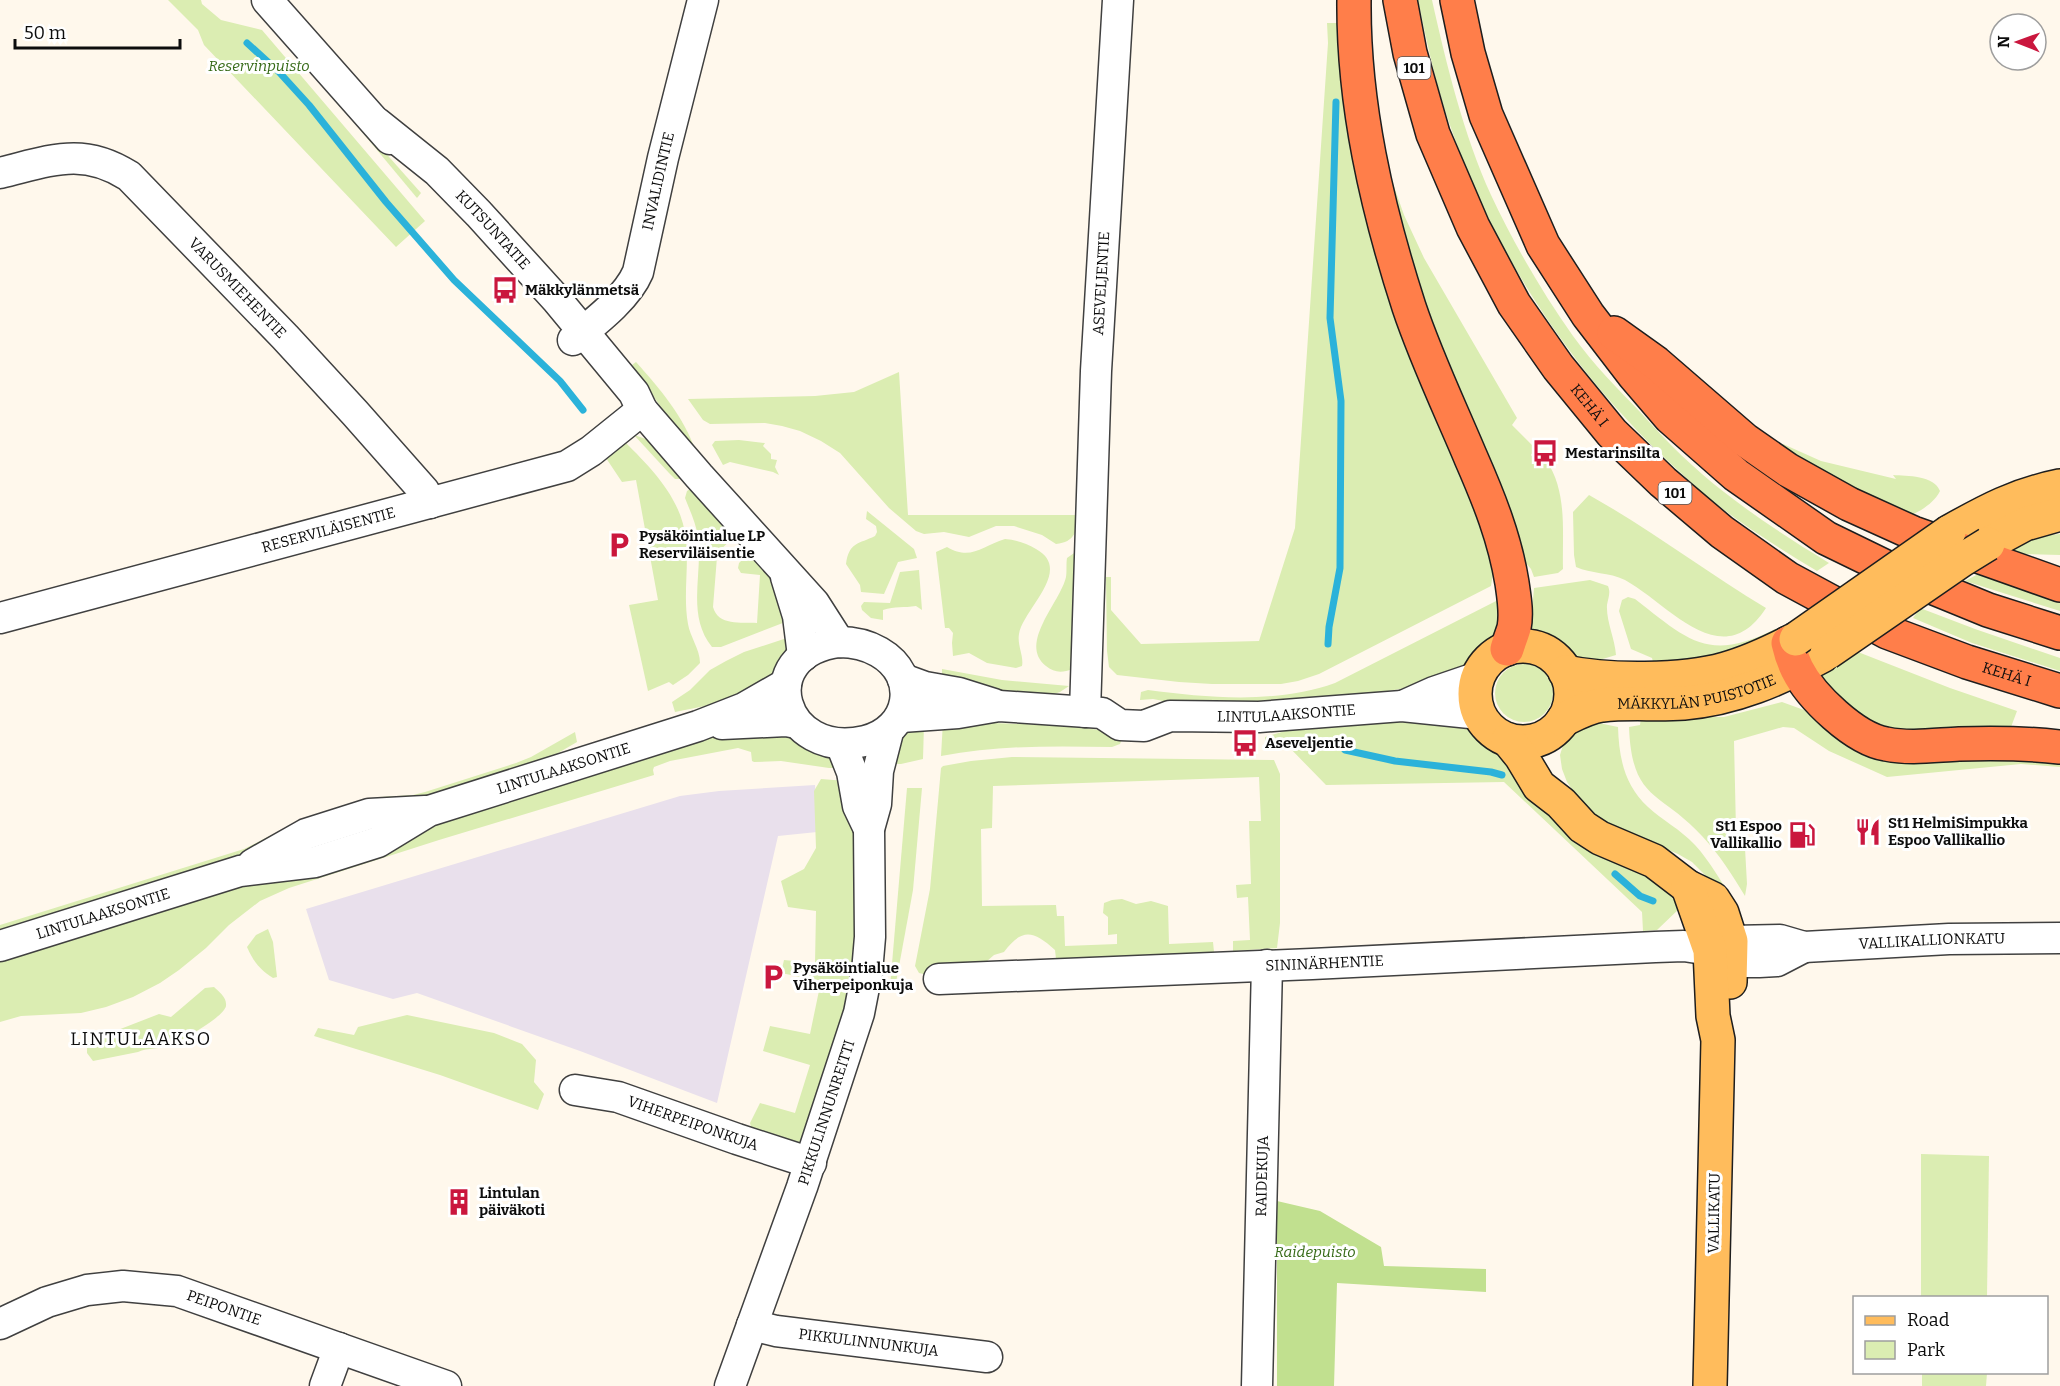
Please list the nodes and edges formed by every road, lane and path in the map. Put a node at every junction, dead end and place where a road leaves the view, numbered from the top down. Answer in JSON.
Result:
{"nodes":[{"id":1,"x":267,"y":0,"type":"edge"},
{"id":2,"x":703,"y":0,"type":"edge"},
{"id":3,"x":1118,"y":0,"type":"edge"},
{"id":4,"x":1400,"y":0,"type":"edge"},
{"id":5,"x":1457,"y":0,"type":"edge"},
{"id":6,"x":1354,"y":13,"type":"edge"},
{"id":7,"x":0,"y":173,"type":"edge"},
{"id":8,"x":1588,"y":315,"type":"junction"},
{"id":9,"x":578,"y":336,"type":"junction"},
{"id":10,"x":640,"y":408,"type":"junction"},
{"id":11,"x":2060,"y":486,"type":"edge"},
{"id":12,"x":430,"y":503,"type":"junction"},
{"id":13,"x":2060,"y":514,"type":"edge"},
{"id":14,"x":784,"y":570,"type":"junction"},
{"id":15,"x":2060,"y":585,"type":"edge"},
{"id":16,"x":0,"y":618,"type":"edge"},
{"id":17,"x":2060,"y":633,"type":"edge"},
{"id":18,"x":839,"y":642,"type":"junction"},
{"id":19,"x":1507,"y":649,"type":"junction"},
{"id":20,"x":1794,"y":651,"type":"junction"},
{"id":21,"x":802,"y":656,"type":"junction"},
{"id":22,"x":1565,"y":672,"type":"junction"},
{"id":23,"x":1478,"y":677,"type":"junction"},
{"id":24,"x":903,"y":679,"type":"junction"},
{"id":25,"x":786,"y":684,"type":"junction"},
{"id":26,"x":1601,"y":691,"type":"junction"},
{"id":27,"x":2060,"y":691,"type":"edge"},
{"id":28,"x":999,"y":706,"type":"junction"},
{"id":29,"x":1402,"y":706,"type":"junction"},
{"id":30,"x":1093,"y":712,"type":"junction"},
{"id":31,"x":1479,"y":714,"type":"junction"},
{"id":32,"x":797,"y":723,"type":"junction"},
{"id":33,"x":895,"y":724,"type":"junction"},
{"id":34,"x":698,"y":726,"type":"junction"},
{"id":35,"x":1556,"y":727,"type":"junction"},
{"id":36,"x":1508,"y":740,"type":"junction"},
{"id":37,"x":841,"y":744,"type":"junction"},
{"id":38,"x":2060,"y":747,"type":"edge"},
{"id":39,"x":1561,"y":803,"type":"junction"},
{"id":40,"x":869,"y":829,"type":"junction"},
{"id":41,"x":2060,"y":938,"type":"edge"},
{"id":42,"x":0,"y":946,"type":"edge"},
{"id":43,"x":1724,"y":951,"type":"junction"},
{"id":44,"x":1267,"y":965,"type":"junction"},
{"id":45,"x":939,"y":979,"type":"dead end"},
{"id":46,"x":575,"y":1090,"type":"dead end"},
{"id":47,"x":810,"y":1162,"type":"junction"},
{"id":48,"x":0,"y":1324,"type":"edge"},
{"id":49,"x":752,"y":1325,"type":"junction"},
{"id":50,"x":339,"y":1348,"type":"junction"},
{"id":51,"x":987,"y":1357,"type":"dead end"},
{"id":52,"x":325,"y":1386,"type":"edge"},
{"id":53,"x":446,"y":1386,"type":"edge"},
{"id":54,"x":730,"y":1386,"type":"edge"},
{"id":55,"x":1257,"y":1386,"type":"edge"},
{"id":56,"x":1710,"y":1386,"type":"edge"}],
"edges":[{"from":1,"to":9,"type":"street","name":"KUTSUNTATIE"},
{"from":2,"to":9,"type":"street","name":"INVALIDINTIE"},
{"from":3,"to":30,"type":"street","name":"ASEVELJENTIE"},
{"from":4,"to":27,"type":"highway","name":"KEHÄ I","number":"101"},
{"from":5,"to":8,"type":"highway"},
{"from":6,"to":19,"type":"highway"},
{"from":7,"to":12,"type":"street","name":"VARUSMIEHENTIE"},
{"from":8,"to":15,"type":"highway"},
{"from":8,"to":17,"type":"highway"},
{"from":9,"to":10,"type":"street","name":"KUTSUNTATIE"},
{"from":10,"to":12,"type":"street","name":"RESERVILÄISENTIE"},
{"from":10,"to":14,"type":"street","name":"KUTSUNTATIE"},
{"from":11,"to":20,"type":"main road","bridge":true},
{"from":12,"to":16,"type":"street","name":"RESERVILÄISENTIE"},
{"from":13,"to":20,"type":"main road","name":"MÄKKYLÄN PUISTOTIE","bridge":true},
{"from":14,"to":18,"type":"street","name":"KUTSUNTATIE"},
{"from":14,"to":21,"type":"street","name":"KUTSUNTATIE"},
{"from":18,"to":21,"type":"street"},
{"from":18,"to":24,"type":"street"},
{"from":19,"to":22,"type":"main road"},
{"from":19,"to":23,"type":"main road"},
{"from":20,"to":26,"type":"main road","name":"MÄKKYLÄN PUISTOTIE"},
{"from":20,"to":38,"type":"highway"},
{"from":21,"to":25,"type":"street"},
{"from":22,"to":26,"type":"main road","name":"MÄKKYLÄN PUISTOTIE"},
{"from":22,"to":35,"type":"main road"},
{"from":23,"to":29,"type":"street","name":"LINTULAAKSONTIE"},
{"from":23,"to":31,"type":"main road"},
{"from":24,"to":28,"type":"street"},
{"from":24,"to":33,"type":"street"},
{"from":25,"to":32,"type":"street"},
{"from":25,"to":34,"type":"street","name":"LINTULAAKSONTIE"},
{"from":26,"to":35,"type":"main road","name":"MÄKKYLÄN PUISTOTIE"},
{"from":28,"to":30,"type":"street","name":"LINTULAAKSONTIE"},
{"from":28,"to":33,"type":"street"},
{"from":29,"to":30,"type":"street","name":"LINTULAAKSONTIE"},
{"from":29,"to":31,"type":"street","name":"LINTULAAKSONTIE"},
{"from":31,"to":36,"type":"main road"},
{"from":32,"to":34,"type":"street","name":"LINTULAAKSONTIE"},
{"from":32,"to":37,"type":"street"},
{"from":33,"to":37,"type":"street"},
{"from":33,"to":40,"type":"street","name":"PIKKULINNUNREITTI"},
{"from":34,"to":42,"type":"street","name":"LINTULAAKSONTIE"},
{"from":35,"to":36,"type":"main road"},
{"from":35,"to":39,"type":"main road","name":"VALLIKATU"},
{"from":36,"to":39,"type":"main road","name":"VALLIKATU"},
{"from":37,"to":40,"type":"street","name":"PIKKULINNUNREITTI"},
{"from":39,"to":43,"type":"main road","name":"VALLIKATU"},
{"from":40,"to":47,"type":"street","name":"PIKKULINNUNREITTI"},
{"from":41,"to":43,"type":"street","name":"VALLIKALLIONKATU"},
{"from":43,"to":44,"type":"street","name":"SININÄRHENTIE"},
{"from":43,"to":56,"type":"main road","name":"VALLIKATU"},
{"from":44,"to":45,"type":"street","name":"SININÄRHENTIE"},
{"from":44,"to":55,"type":"street","name":"RAIDEKUJA"},
{"from":46,"to":47,"type":"street","name":"VIHERPEIPONKUJA"},
{"from":47,"to":49,"type":"street","name":"PIKKULINNUNREITTI"},
{"from":48,"to":50,"type":"street","name":"PEIPONTIE"},
{"from":49,"to":51,"type":"street","name":"PIKKULINNUNKUJA"},
{"from":49,"to":54,"type":"street","name":"PIKKULINNUNREITTI"},
{"from":50,"to":52,"type":"street"},
{"from":50,"to":53,"type":"street","name":"PEIPONTIE"}]}
